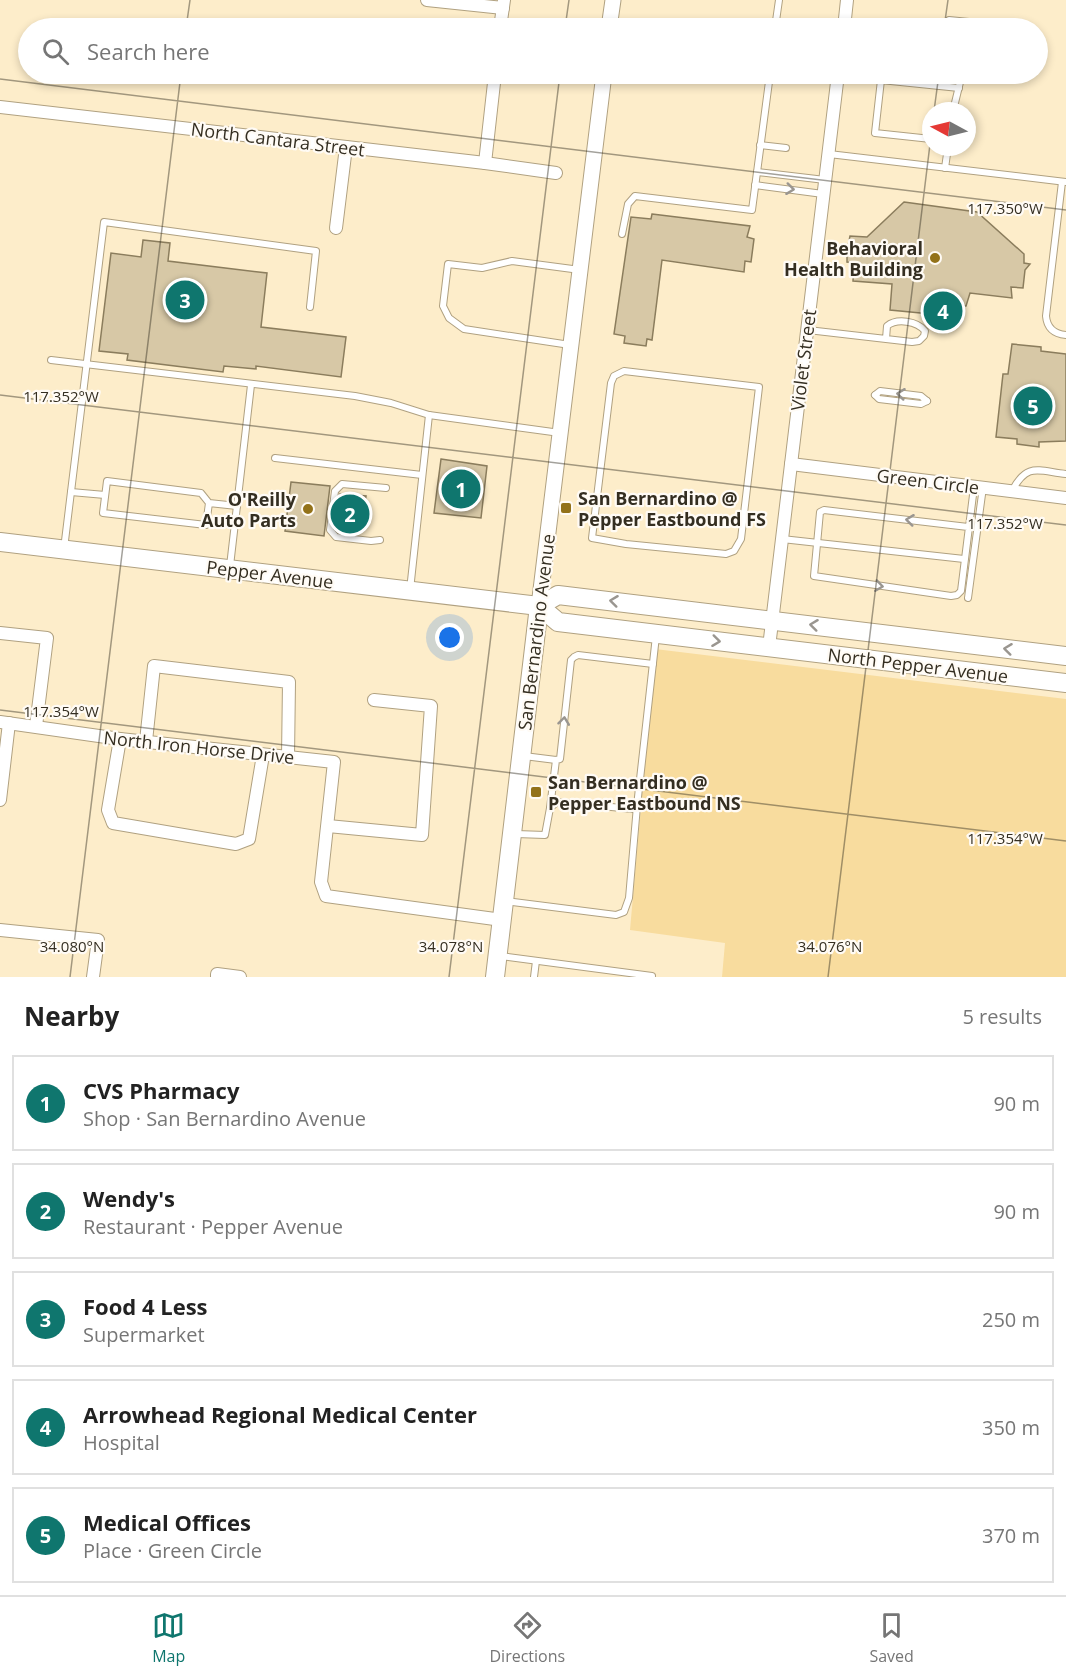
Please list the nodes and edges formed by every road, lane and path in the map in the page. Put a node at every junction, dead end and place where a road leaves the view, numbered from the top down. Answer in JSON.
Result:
{"nodes":[{"id":1,"x":427,"y":0,"type":"edge"},
{"id":2,"x":613,"y":0,"type":"edge"},
{"id":3,"x":779,"y":0,"type":"edge"},
{"id":4,"x":847,"y":0,"type":"edge"},
{"id":5,"x":503,"y":4,"type":"edge"},
{"id":6,"x":610,"y":18,"type":"edge"},
{"id":7,"x":776,"y":18,"type":"edge"},
{"id":8,"x":845,"y":18,"type":"edge"},
{"id":9,"x":494,"y":84,"type":"edge"},
{"id":10,"x":603,"y":84,"type":"edge"},
{"id":11,"x":769,"y":84,"type":"edge"},
{"id":12,"x":837,"y":84,"type":"edge"},
{"id":13,"x":881,"y":84,"type":"edge"},
{"id":14,"x":920,"y":84,"type":"edge"},
{"id":15,"x":960,"y":84,"type":"edge"},
{"id":16,"x":959,"y":88,"type":"junction"},
{"id":17,"x":955,"y":102,"type":"edge"},
{"id":18,"x":0,"y":106,"type":"edge"},
{"id":19,"x":922,"y":139,"type":"edge"},
{"id":20,"x":760,"y":145,"type":"junction"},
{"id":21,"x":346,"y":147,"type":"junction"},
{"id":22,"x":786,"y":148,"type":"dead end"},
{"id":23,"x":829,"y":154,"type":"junction"},
{"id":24,"x":947,"y":156,"type":"edge"},
{"id":25,"x":485,"y":163,"type":"junction"},
{"id":26,"x":945,"y":168,"type":"junction"},
{"id":27,"x":757,"y":172,"type":"junction"},
{"id":28,"x":556,"y":173,"type":"dead end"},
{"id":29,"x":825,"y":180,"type":"junction"},
{"id":30,"x":1064,"y":182,"type":"edge"},
{"id":31,"x":755,"y":185,"type":"junction"},
{"id":32,"x":824,"y":194,"type":"junction"},
{"id":33,"x":336,"y":228,"type":"dead end"},
{"id":34,"x":622,"y":234,"type":"dead end"},
{"id":35,"x":580,"y":270,"type":"junction"},
{"id":36,"x":310,"y":306,"type":"dead end"},
{"id":37,"x":807,"y":330,"type":"junction"},
{"id":38,"x":1066,"y":335,"type":"edge"},
{"id":39,"x":886,"y":339,"type":"junction"},
{"id":40,"x":571,"y":345,"type":"junction"},
{"id":41,"x":51,"y":360,"type":"dead end"},
{"id":42,"x":86,"y":365,"type":"junction"},
{"id":43,"x":251,"y":385,"type":"junction"},
{"id":44,"x":875,"y":395,"type":"joint"},
{"id":45,"x":429,"y":415,"type":"junction"},
{"id":46,"x":561,"y":433,"type":"junction"},
{"id":47,"x":275,"y":458,"type":"dead end"},
{"id":48,"x":791,"y":464,"type":"junction"},
{"id":49,"x":600,"y":465,"type":"joint"},
{"id":50,"x":1066,"y":474,"type":"edge"},
{"id":51,"x":422,"y":475,"type":"junction"},
{"id":52,"x":978,"y":487,"type":"junction"},
{"id":53,"x":386,"y":488,"type":"dead end"},
{"id":54,"x":1012,"y":491,"type":"junction"},
{"id":55,"x":71,"y":492,"type":"junction"},
{"id":56,"x":105,"y":495,"type":"junction"},
{"id":57,"x":1066,"y":498,"type":"edge"},
{"id":58,"x":209,"y":503,"type":"junction"},
{"id":59,"x":237,"y":506,"type":"junction"},
{"id":60,"x":968,"y":527,"type":"junction"},
{"id":61,"x":782,"y":539,"type":"junction"},
{"id":62,"x":380,"y":540,"type":"dead end"},
{"id":63,"x":0,"y":542,"type":"edge"},
{"id":64,"x":817,"y":542,"type":"junction"},
{"id":65,"x":64,"y":549,"type":"junction"},
{"id":66,"x":964,"y":559,"type":"junction"},
{"id":67,"x":230,"y":569,"type":"junction"},
{"id":68,"x":410,"y":591,"type":"junction"},
{"id":69,"x":968,"y":598,"type":"dead end"},
{"id":70,"x":539,"y":606,"type":"junction"},
{"id":71,"x":772,"y":620,"type":"junction"},
{"id":72,"x":0,"y":633,"type":"edge"},
{"id":73,"x":657,"y":634,"type":"junction"},
{"id":74,"x":769,"y":646,"type":"junction"},
{"id":75,"x":1066,"y":656,"type":"edge"},
{"id":76,"x":653,"y":664,"type":"junction"},
{"id":77,"x":1066,"y":683,"type":"edge"},
{"id":78,"x":374,"y":700,"type":"dead end"},
{"id":79,"x":5,"y":722,"type":"edge"},
{"id":80,"x":36,"y":726,"type":"junction"},
{"id":81,"x":120,"y":739,"type":"junction"},
{"id":82,"x":146,"y":741,"type":"junction"},
{"id":83,"x":263,"y":755,"type":"junction"},
{"id":84,"x":521,"y":755,"type":"junction"},
{"id":85,"x":288,"y":757,"type":"junction"},
{"id":86,"x":556,"y":760,"type":"junction"},
{"id":87,"x":0,"y":800,"type":"edge"},
{"id":88,"x":637,"y":806,"type":"junction"},
{"id":89,"x":550,"y":808,"type":"junction"},
{"id":90,"x":328,"y":826,"type":"junction"},
{"id":91,"x":512,"y":833,"type":"junction"},
{"id":92,"x":504,"y":901,"type":"junction"},
{"id":93,"x":501,"y":920,"type":"junction"},
{"id":94,"x":0,"y":930,"type":"edge"},
{"id":95,"x":497,"y":956,"type":"junction"},
{"id":96,"x":536,"y":961,"type":"junction"},
{"id":97,"x":217,"y":976,"type":"edge"},
{"id":98,"x":652,"y":976,"type":"edge"},
{"id":99,"x":93,"y":977,"type":"edge"},
{"id":100,"x":240,"y":977,"type":"edge"},
{"id":101,"x":495,"y":977,"type":"edge"},
{"id":102,"x":534,"y":977,"type":"edge"}],
"edges":[{"from":1,"to":5,"type":"street"},
{"from":2,"to":6,"type":"street"},
{"from":3,"to":7,"type":"lane"},
{"from":4,"to":8,"type":"street"},
{"from":9,"to":25,"type":"street"},
{"from":10,"to":35,"type":"street","name":"San Bernardino Avenue"},
{"from":11,"to":20,"type":"lane"},
{"from":12,"to":23,"type":"street","name":"Violet Street"},
{"from":13,"to":19,"type":"lane"},
{"from":14,"to":16,"type":"lane"},
{"from":15,"to":16,"type":"lane"},
{"from":16,"to":17,"type":"lane"},
{"from":18,"to":21,"type":"street","name":"North Cantara Street"},
{"from":20,"to":22,"type":"lane"},
{"from":20,"to":27,"type":"lane"},
{"from":21,"to":25,"type":"street","name":"North Cantara Street"},
{"from":21,"to":33,"type":"street"},
{"from":23,"to":26,"type":"lane"},
{"from":23,"to":29,"type":"street","name":"Violet Street"},
{"from":24,"to":26,"type":"lane"},
{"from":25,"to":28,"type":"street","name":"North Cantara Street"},
{"from":26,"to":30,"type":"lane"},
{"from":27,"to":29,"type":"lane"},
{"from":27,"to":31,"type":"lane"},
{"from":29,"to":32,"type":"street","name":"Violet Street"},
{"from":30,"to":38,"type":"lane"},
{"from":31,"to":32,"type":"lane","one_way":true},
{"from":31,"to":34,"type":"lane"},
{"from":32,"to":37,"type":"street","name":"Violet Street"},
{"from":35,"to":40,"type":"street","name":"San Bernardino Avenue"},
{"from":35,"to":40,"type":"lane"},
{"from":36,"to":42,"type":"lane"},
{"from":37,"to":39,"type":"lane"},
{"from":37,"to":48,"type":"street","name":"Violet Street"},
{"from":39,"to":39,"type":"lane"},
{"from":40,"to":46,"type":"street","name":"San Bernardino Avenue"},
{"from":41,"to":42,"type":"lane"},
{"from":42,"to":43,"type":"lane"},
{"from":42,"to":55,"type":"lane"},
{"from":43,"to":45,"type":"lane"},
{"from":43,"to":59,"type":"lane"},
{"from":44,"to":44,"type":"lane","one_way":true},
{"from":45,"to":46,"type":"lane"},
{"from":45,"to":51,"type":"lane"},
{"from":46,"to":70,"type":"street","name":"San Bernardino Avenue"},
{"from":47,"to":51,"type":"lane"},
{"from":48,"to":52,"type":"street","name":"Green Circle"},
{"from":48,"to":61,"type":"street","name":"Violet Street"},
{"from":49,"to":49,"type":"lane"},
{"from":50,"to":54,"type":"lane"},
{"from":51,"to":68,"type":"lane"},
{"from":52,"to":54,"type":"street","name":"Green Circle"},
{"from":52,"to":60,"type":"lane"},
{"from":52,"to":69,"type":"lane"},
{"from":53,"to":62,"type":"lane"},
{"from":54,"to":57,"type":"street","name":"Green Circle"},
{"from":55,"to":56,"type":"lane"},
{"from":55,"to":65,"type":"lane"},
{"from":56,"to":58,"type":"lane"},
{"from":56,"to":58,"type":"lane"},
{"from":58,"to":59,"type":"lane"},
{"from":59,"to":67,"type":"lane"},
{"from":60,"to":64,"type":"lane","one_way":true},
{"from":60,"to":66,"type":"lane"},
{"from":61,"to":64,"type":"lane"},
{"from":61,"to":71,"type":"street","name":"Violet Street"},
{"from":63,"to":65,"type":"main road","name":"Pepper Avenue"},
{"from":64,"to":66,"type":"lane"},
{"from":64,"to":66,"type":"lane","one_way":true},
{"from":65,"to":67,"type":"main road","name":"Pepper Avenue"},
{"from":67,"to":68,"type":"main road","name":"Pepper Avenue"},
{"from":68,"to":70,"type":"main road","name":"Pepper Avenue"},
{"from":71,"to":70,"type":"main road","name":"Pepper Avenue","one_way":true},
{"from":70,"to":73,"type":"main road","name":"Pepper Avenue"},
{"from":70,"to":84,"type":"main road","name":"San Bernardino Avenue"},
{"from":71,"to":74,"type":"street","name":"Violet Street"},
{"from":75,"to":71,"type":"main road","name":"North Pepper Avenue","one_way":true},
{"from":72,"to":80,"type":"street"},
{"from":73,"to":74,"type":"main road","name":"Pepper Avenue","one_way":true},
{"from":73,"to":76,"type":"lane"},
{"from":74,"to":77,"type":"main road","name":"North Pepper Avenue"},
{"from":86,"to":76,"type":"lane","one_way":true},
{"from":76,"to":88,"type":"lane"},
{"from":78,"to":90,"type":"street"},
{"from":79,"to":80,"type":"street","name":"North Iron Horse Drive"},
{"from":79,"to":87,"type":"street"},
{"from":80,"to":81,"type":"street","name":"North Iron Horse Drive"},
{"from":81,"to":82,"type":"street","name":"North Iron Horse Drive"},
{"from":81,"to":83,"type":"street"},
{"from":82,"to":83,"type":"street","name":"North Iron Horse Drive"},
{"from":82,"to":85,"type":"street"},
{"from":83,"to":85,"type":"street","name":"North Iron Horse Drive"},
{"from":84,"to":86,"type":"lane"},
{"from":84,"to":91,"type":"main road","name":"San Bernardino Avenue"},
{"from":85,"to":90,"type":"street","name":"North Iron Horse Drive"},
{"from":86,"to":89,"type":"lane"},
{"from":88,"to":89,"type":"lane"},
{"from":88,"to":92,"type":"lane"},
{"from":89,"to":91,"type":"lane"},
{"from":90,"to":93,"type":"street"},
{"from":91,"to":92,"type":"main road","name":"San Bernardino Avenue"},
{"from":92,"to":93,"type":"main road","name":"San Bernardino Avenue"},
{"from":93,"to":95,"type":"main road","name":"San Bernardino Avenue"},
{"from":94,"to":99,"type":"street"},
{"from":95,"to":96,"type":"lane"},
{"from":95,"to":101,"type":"main road","name":"San Bernardino Avenue"},
{"from":96,"to":98,"type":"lane"},
{"from":96,"to":102,"type":"lane"},
{"from":97,"to":100,"type":"street"}]}
